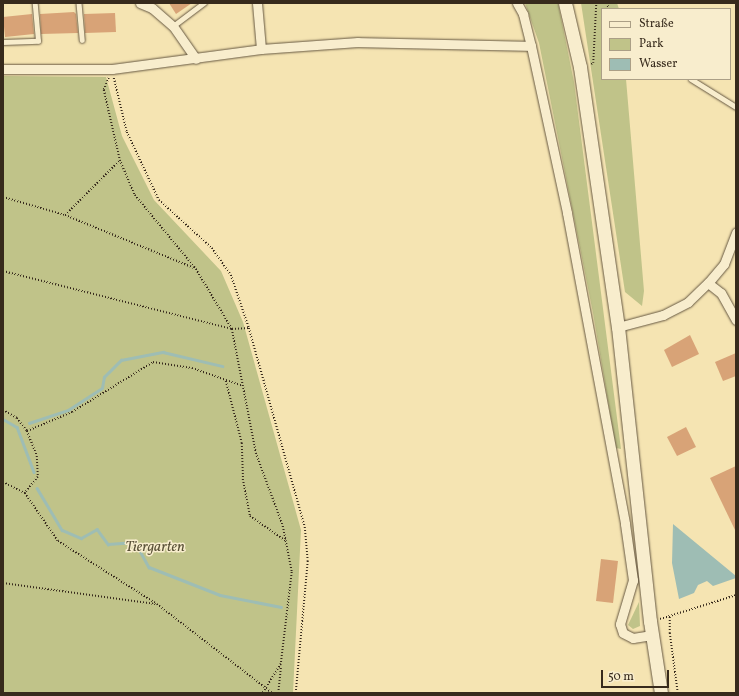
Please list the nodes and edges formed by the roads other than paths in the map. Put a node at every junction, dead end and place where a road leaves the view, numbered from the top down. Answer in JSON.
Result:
{"nodes":[{"id":1,"x":35,"y":3,"type":"edge"},
{"id":2,"x":79,"y":3,"type":"edge"},
{"id":3,"x":141,"y":3,"type":"edge"},
{"id":4,"x":204,"y":3,"type":"edge"},
{"id":5,"x":257,"y":3,"type":"edge"},
{"id":6,"x":517,"y":3,"type":"edge"},
{"id":7,"x":566,"y":3,"type":"edge"},
{"id":8,"x":173,"y":26,"type":"junction"},
{"id":9,"x":82,"y":40,"type":"dead end"},
{"id":10,"x":3,"y":42,"type":"edge"},
{"id":11,"x":531,"y":46,"type":"junction"},
{"id":12,"x":261,"y":49,"type":"junction"},
{"id":13,"x":196,"y":59,"type":"junction"},
{"id":14,"x":3,"y":69,"type":"edge"},
{"id":15,"x":692,"y":80,"type":"edge"},
{"id":16,"x":736,"y":106,"type":"edge"},
{"id":17,"x":736,"y":232,"type":"edge"},
{"id":18,"x":708,"y":283,"type":"junction"},
{"id":19,"x":736,"y":320,"type":"edge"},
{"id":20,"x":618,"y":327,"type":"junction"},
{"id":21,"x":652,"y":635,"type":"junction"},
{"id":22,"x":661,"y":693,"type":"edge"}],
"edges":[{"from":1,"to":10,"type":"lane"},
{"from":2,"to":9,"type":"lane"},
{"from":3,"to":8,"type":"street"},
{"from":4,"to":8,"type":"lane"},
{"from":5,"to":12,"type":"street"},
{"from":6,"to":11,"type":"street"},
{"from":7,"to":20,"type":"main road"},
{"from":8,"to":13,"type":"street"},
{"from":11,"to":12,"type":"street"},
{"from":11,"to":21,"type":"street"},
{"from":12,"to":13,"type":"street"},
{"from":13,"to":14,"type":"street"},
{"from":15,"to":16,"type":"lane"},
{"from":17,"to":18,"type":"street"},
{"from":18,"to":19,"type":"street"},
{"from":18,"to":20,"type":"street"},
{"from":20,"to":21,"type":"main road"},
{"from":21,"to":22,"type":"main road"}]}
